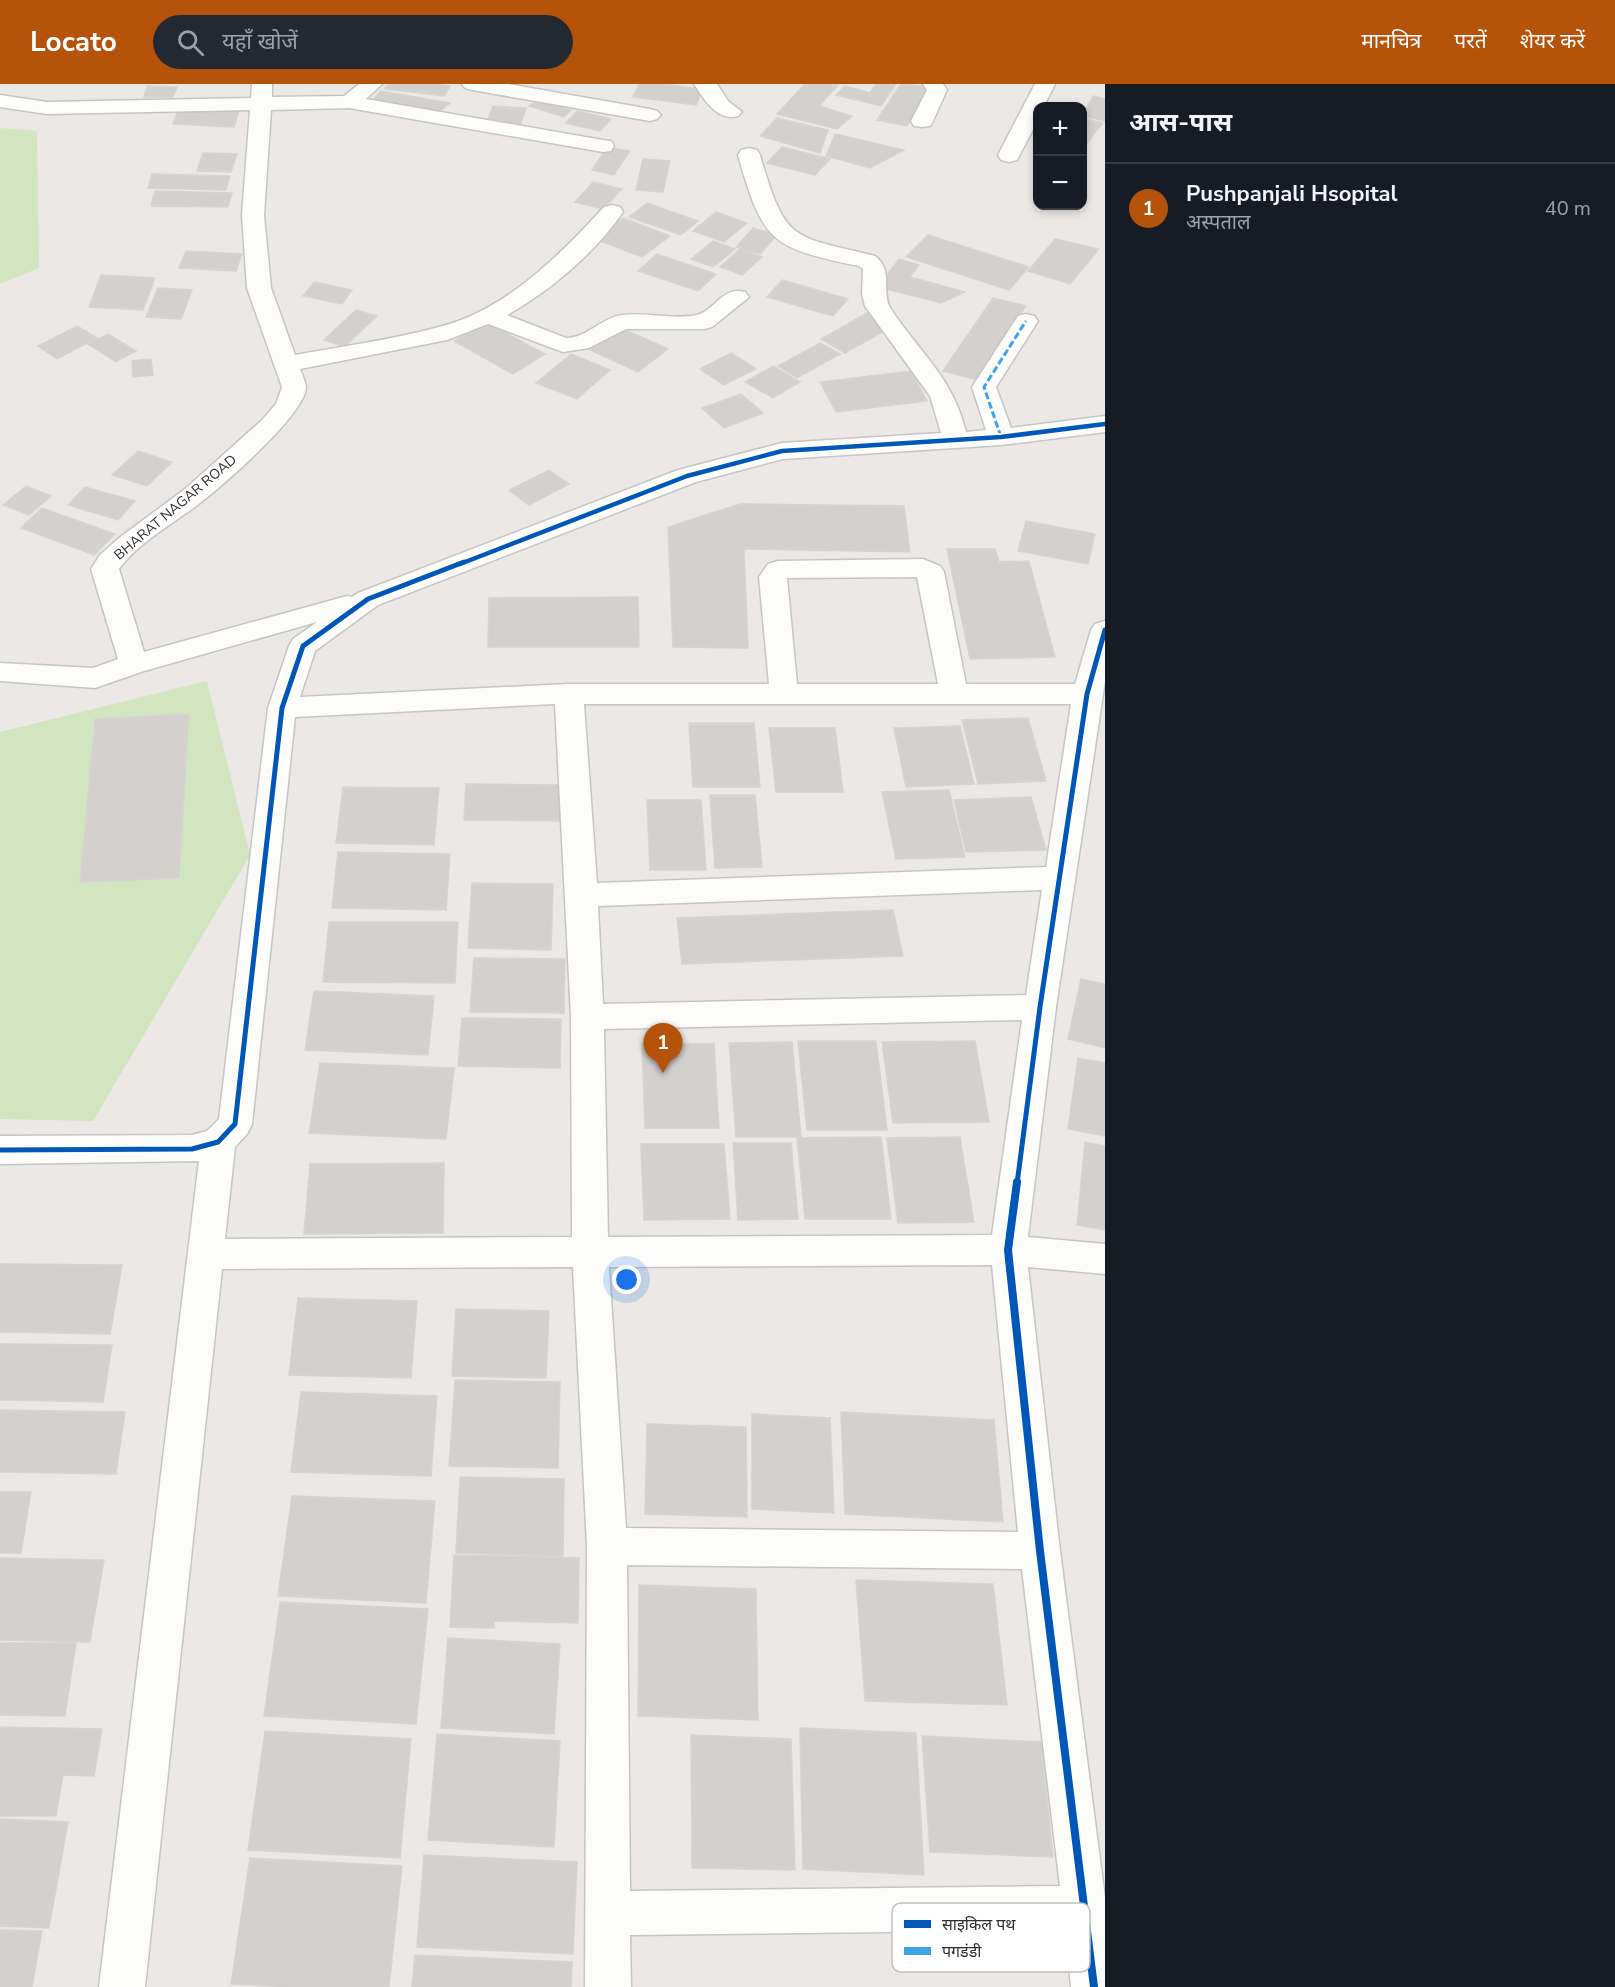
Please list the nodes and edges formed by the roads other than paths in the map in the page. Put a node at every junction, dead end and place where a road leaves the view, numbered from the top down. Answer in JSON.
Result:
{"nodes":[{"id":1,"x":52,"y":84,"type":"edge"},
{"id":2,"x":372,"y":84,"type":"edge"},
{"id":3,"x":472,"y":84,"type":"edge"},
{"id":4,"x":704,"y":84,"type":"edge"},
{"id":5,"x":933,"y":84,"type":"edge"},
{"id":6,"x":1045,"y":84,"type":"edge"},
{"id":7,"x":261,"y":94,"type":"edge"},
{"id":8,"x":0,"y":101,"type":"edge"},
{"id":9,"x":349,"y":102,"type":"junction"},
{"id":10,"x":47,"y":108,"type":"junction"},
{"id":11,"x":731,"y":112,"type":"dead end"},
{"id":12,"x":650,"y":115,"type":"dead end"},
{"id":13,"x":922,"y":121,"type":"dead end"},
{"id":14,"x":603,"y":146,"type":"dead end"},
{"id":15,"x":749,"y":155,"type":"dead end"},
{"id":16,"x":1010,"y":155,"type":"dead end"},
{"id":17,"x":612,"y":212,"type":"dead end"},
{"id":18,"x":737,"y":297,"type":"dead end"},
{"id":19,"x":488,"y":316,"type":"junction"},
{"id":20,"x":1026,"y":321,"type":"dead end"},
{"id":21,"x":287,"y":364,"type":"junction"},
{"id":22,"x":1105,"y":424,"type":"edge"},
{"id":23,"x":1001,"y":437,"type":"junction"},
{"id":24,"x":955,"y":440,"type":"junction"},
{"id":25,"x":368,"y":599,"type":"junction"},
{"id":26,"x":1105,"y":630,"type":"edge"},
{"id":27,"x":134,"y":664,"type":"junction"},
{"id":28,"x":0,"y":672,"type":"edge"},
{"id":29,"x":569,"y":694,"type":"junction"},
{"id":30,"x":784,"y":694,"type":"junction"},
{"id":31,"x":954,"y":694,"type":"junction"},
{"id":32,"x":1087,"y":694,"type":"junction"},
{"id":33,"x":282,"y":708,"type":"junction"},
{"id":34,"x":1058,"y":878,"type":"junction"},
{"id":35,"x":582,"y":895,"type":"junction"},
{"id":36,"x":1040,"y":1006,"type":"junction"},
{"id":37,"x":587,"y":1017,"type":"junction"},
{"id":38,"x":218,"y":1142,"type":"junction"},
{"id":39,"x":0,"y":1150,"type":"edge"},
{"id":40,"x":1008,"y":1250,"type":"junction"},
{"id":41,"x":204,"y":1254,"type":"junction"},
{"id":42,"x":590,"y":1254,"type":"junction"},
{"id":43,"x":1105,"y":1259,"type":"edge"},
{"id":44,"x":608,"y":1546,"type":"junction"},
{"id":45,"x":1040,"y":1551,"type":"junction"},
{"id":46,"x":1085,"y":1903,"type":"edge"},
{"id":47,"x":892,"y":1910,"type":"edge"},
{"id":48,"x":607,"y":1913,"type":"junction"},
{"id":49,"x":1090,"y":1948,"type":"edge"},
{"id":50,"x":122,"y":1987,"type":"edge"},
{"id":51,"x":608,"y":1987,"type":"edge"},
{"id":52,"x":1094,"y":1987,"type":"edge"}],
"edges":[{"from":1,"to":10,"type":"street"},
{"from":2,"to":9,"type":"street"},
{"from":3,"to":12,"type":"street"},
{"from":4,"to":11,"type":"street"},
{"from":5,"to":13,"type":"street"},
{"from":6,"to":16,"type":"street"},
{"from":7,"to":9,"type":"street"},
{"from":7,"to":10,"type":"street"},
{"from":7,"to":21,"type":"street","name":"BHARAT NAGAR ROAD"},
{"from":8,"to":10,"type":"street"},
{"from":9,"to":14,"type":"street"},
{"from":15,"to":24,"type":"street"},
{"from":17,"to":19,"type":"street"},
{"from":18,"to":19,"type":"street"},
{"from":19,"to":21,"type":"street"},
{"from":20,"to":23,"type":"street"},
{"from":21,"to":27,"type":"street","name":"BHARAT NAGAR ROAD"},
{"from":22,"to":23,"type":"street"},
{"from":23,"to":24,"type":"street"},
{"from":24,"to":25,"type":"street"},
{"from":25,"to":27,"type":"street"},
{"from":25,"to":33,"type":"street"},
{"from":26,"to":32,"type":"street"},
{"from":27,"to":28,"type":"street"},
{"from":29,"to":30,"type":"street"},
{"from":29,"to":33,"type":"street"},
{"from":29,"to":35,"type":"street"},
{"from":30,"to":31,"type":"street"},
{"from":30,"to":31,"type":"street"},
{"from":31,"to":32,"type":"street"},
{"from":32,"to":34,"type":"street"},
{"from":33,"to":38,"type":"street"},
{"from":34,"to":35,"type":"street"},
{"from":34,"to":36,"type":"street"},
{"from":35,"to":37,"type":"street"},
{"from":36,"to":37,"type":"street"},
{"from":36,"to":40,"type":"street"},
{"from":37,"to":42,"type":"street"},
{"from":38,"to":39,"type":"street"},
{"from":38,"to":41,"type":"street"},
{"from":40,"to":42,"type":"street"},
{"from":40,"to":43,"type":"street"},
{"from":40,"to":45,"type":"street"},
{"from":41,"to":42,"type":"street"},
{"from":41,"to":50,"type":"street"},
{"from":42,"to":44,"type":"street"},
{"from":44,"to":45,"type":"street"},
{"from":44,"to":48,"type":"street"},
{"from":45,"to":46,"type":"street"},
{"from":47,"to":48,"type":"street"},
{"from":48,"to":51,"type":"street"},
{"from":49,"to":52,"type":"street"}]}
